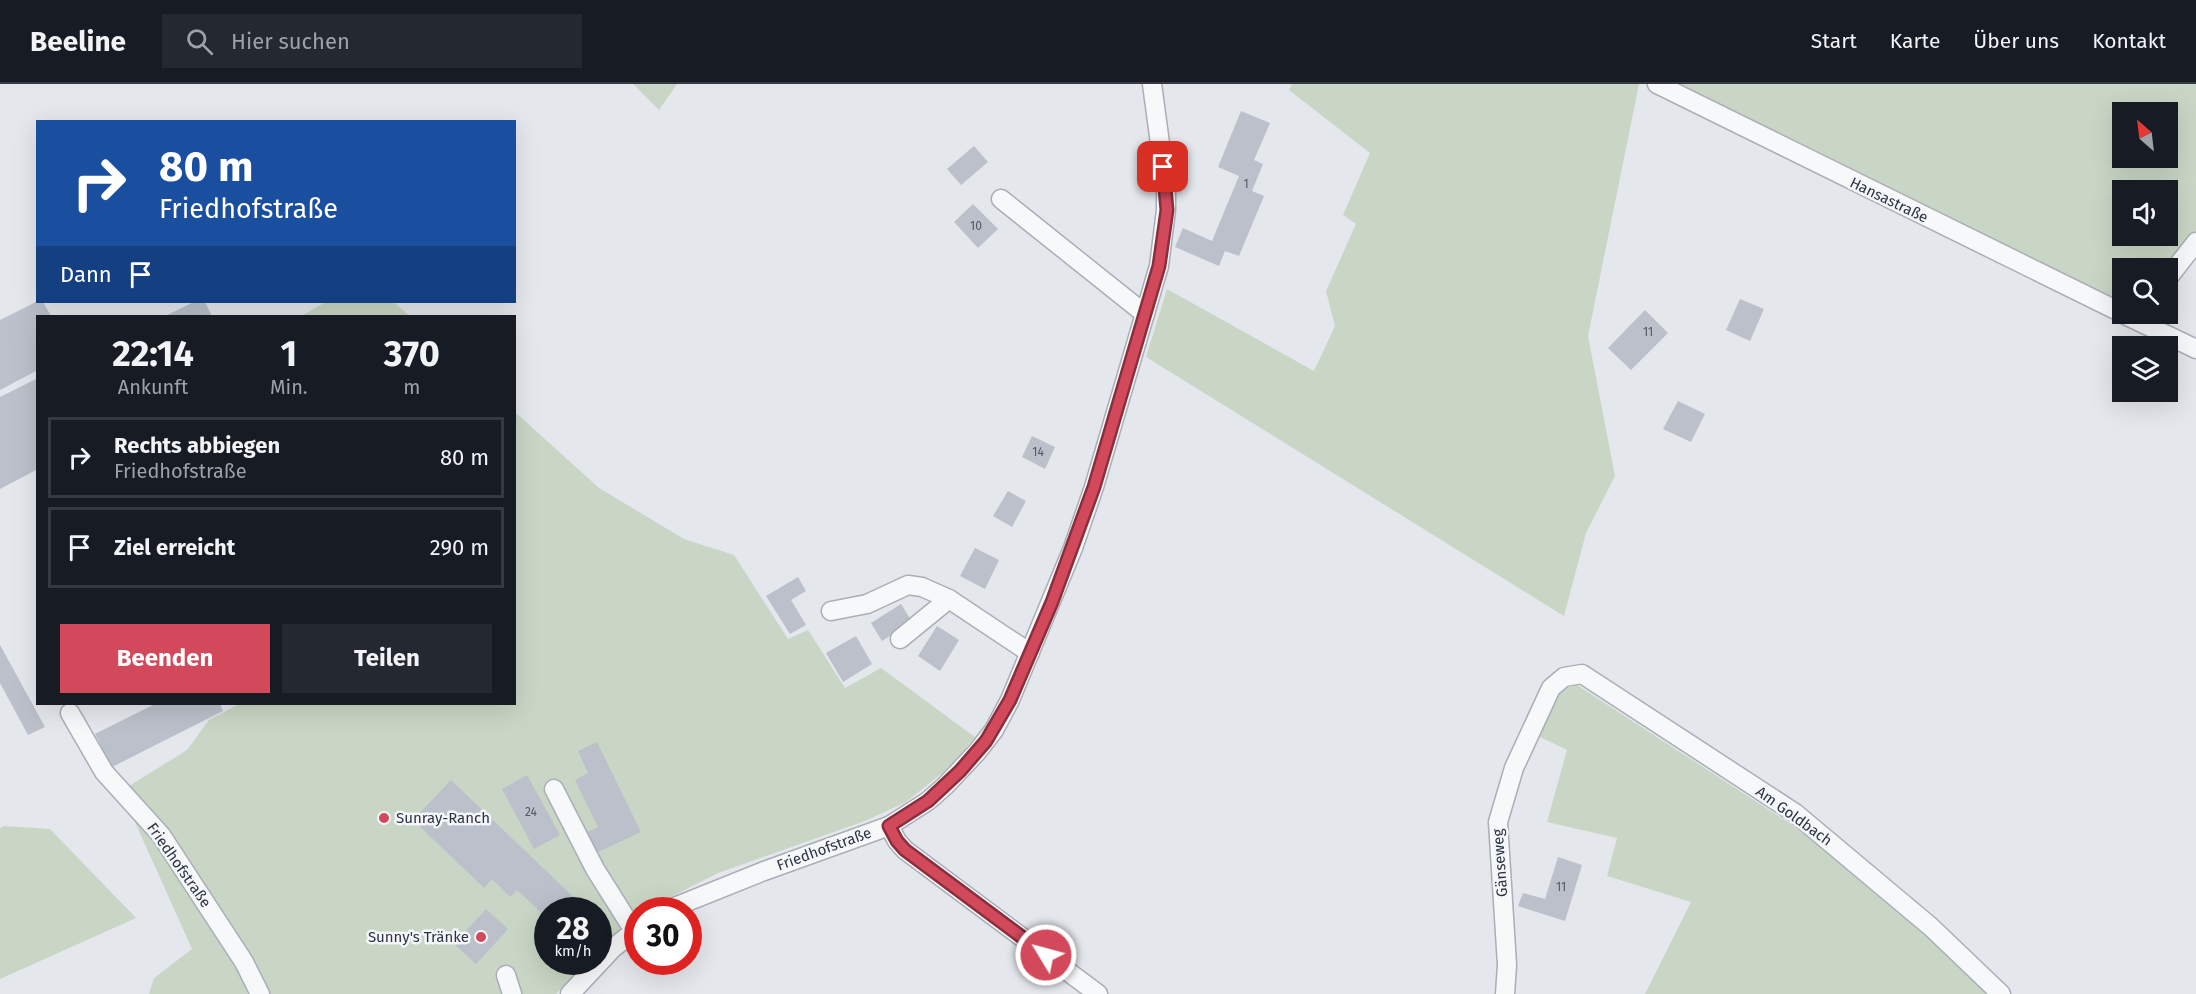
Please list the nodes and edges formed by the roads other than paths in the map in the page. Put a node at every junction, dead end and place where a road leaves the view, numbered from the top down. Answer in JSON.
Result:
{"nodes":[{"id":1,"x":1152,"y":84,"type":"edge"},
{"id":2,"x":1657,"y":84,"type":"edge"},
{"id":3,"x":1001,"y":199,"type":"dead end"},
{"id":4,"x":2196,"y":242,"type":"edge"},
{"id":5,"x":2178,"y":265,"type":"edge"},
{"id":6,"x":2112,"y":306,"type":"edge"},
{"id":7,"x":1145,"y":314,"type":"junction"},
{"id":8,"x":2147,"y":324,"type":"edge"},
{"id":9,"x":2196,"y":349,"type":"edge"},
{"id":10,"x":949,"y":599,"type":"junction"},
{"id":11,"x":831,"y":611,"type":"dead end"},
{"id":12,"x":900,"y":639,"type":"dead end"},
{"id":13,"x":1030,"y":654,"type":"junction"},
{"id":14,"x":1564,"y":677,"type":"joint"},
{"id":15,"x":70,"y":713,"type":"dead end"},
{"id":16,"x":554,"y":789,"type":"dead end"},
{"id":17,"x":889,"y":826,"type":"junction"},
{"id":18,"x":699,"y":897,"type":"edge"},
{"id":19,"x":624,"y":912,"type":"edge"},
{"id":20,"x":624,"y":939,"type":"edge"},
{"id":21,"x":506,"y":975,"type":"dead end"},
{"id":22,"x":260,"y":994,"type":"edge"},
{"id":23,"x":512,"y":994,"type":"edge"},
{"id":24,"x":570,"y":994,"type":"edge"},
{"id":25,"x":1098,"y":994,"type":"edge"},
{"id":26,"x":1505,"y":994,"type":"edge"},
{"id":27,"x":2001,"y":994,"type":"edge"}],
"edges":[{"from":1,"to":7,"type":"street","name":"Friedhofstraße"},
{"from":2,"to":6,"type":"street","name":"Hansastraße"},
{"from":3,"to":7,"type":"street"},
{"from":4,"to":5,"type":"street"},
{"from":7,"to":13,"type":"street","name":"Friedhofstraße"},
{"from":8,"to":9,"type":"street","name":"Hansastraße"},
{"from":10,"to":11,"type":"street"},
{"from":10,"to":12,"type":"street"},
{"from":10,"to":13,"type":"street"},
{"from":13,"to":17,"type":"street","name":"Friedhofstraße"},
{"from":14,"to":26,"type":"street","name":"Gänseweg"},
{"from":14,"to":27,"type":"street","name":"Am Goldbach"},
{"from":15,"to":22,"type":"street","name":"Friedhofstraße"},
{"from":16,"to":19,"type":"street"},
{"from":17,"to":18,"type":"street","name":"Friedhofstraße"},
{"from":17,"to":25,"type":"street"},
{"from":20,"to":24,"type":"street"},
{"from":21,"to":23,"type":"street"}]}
